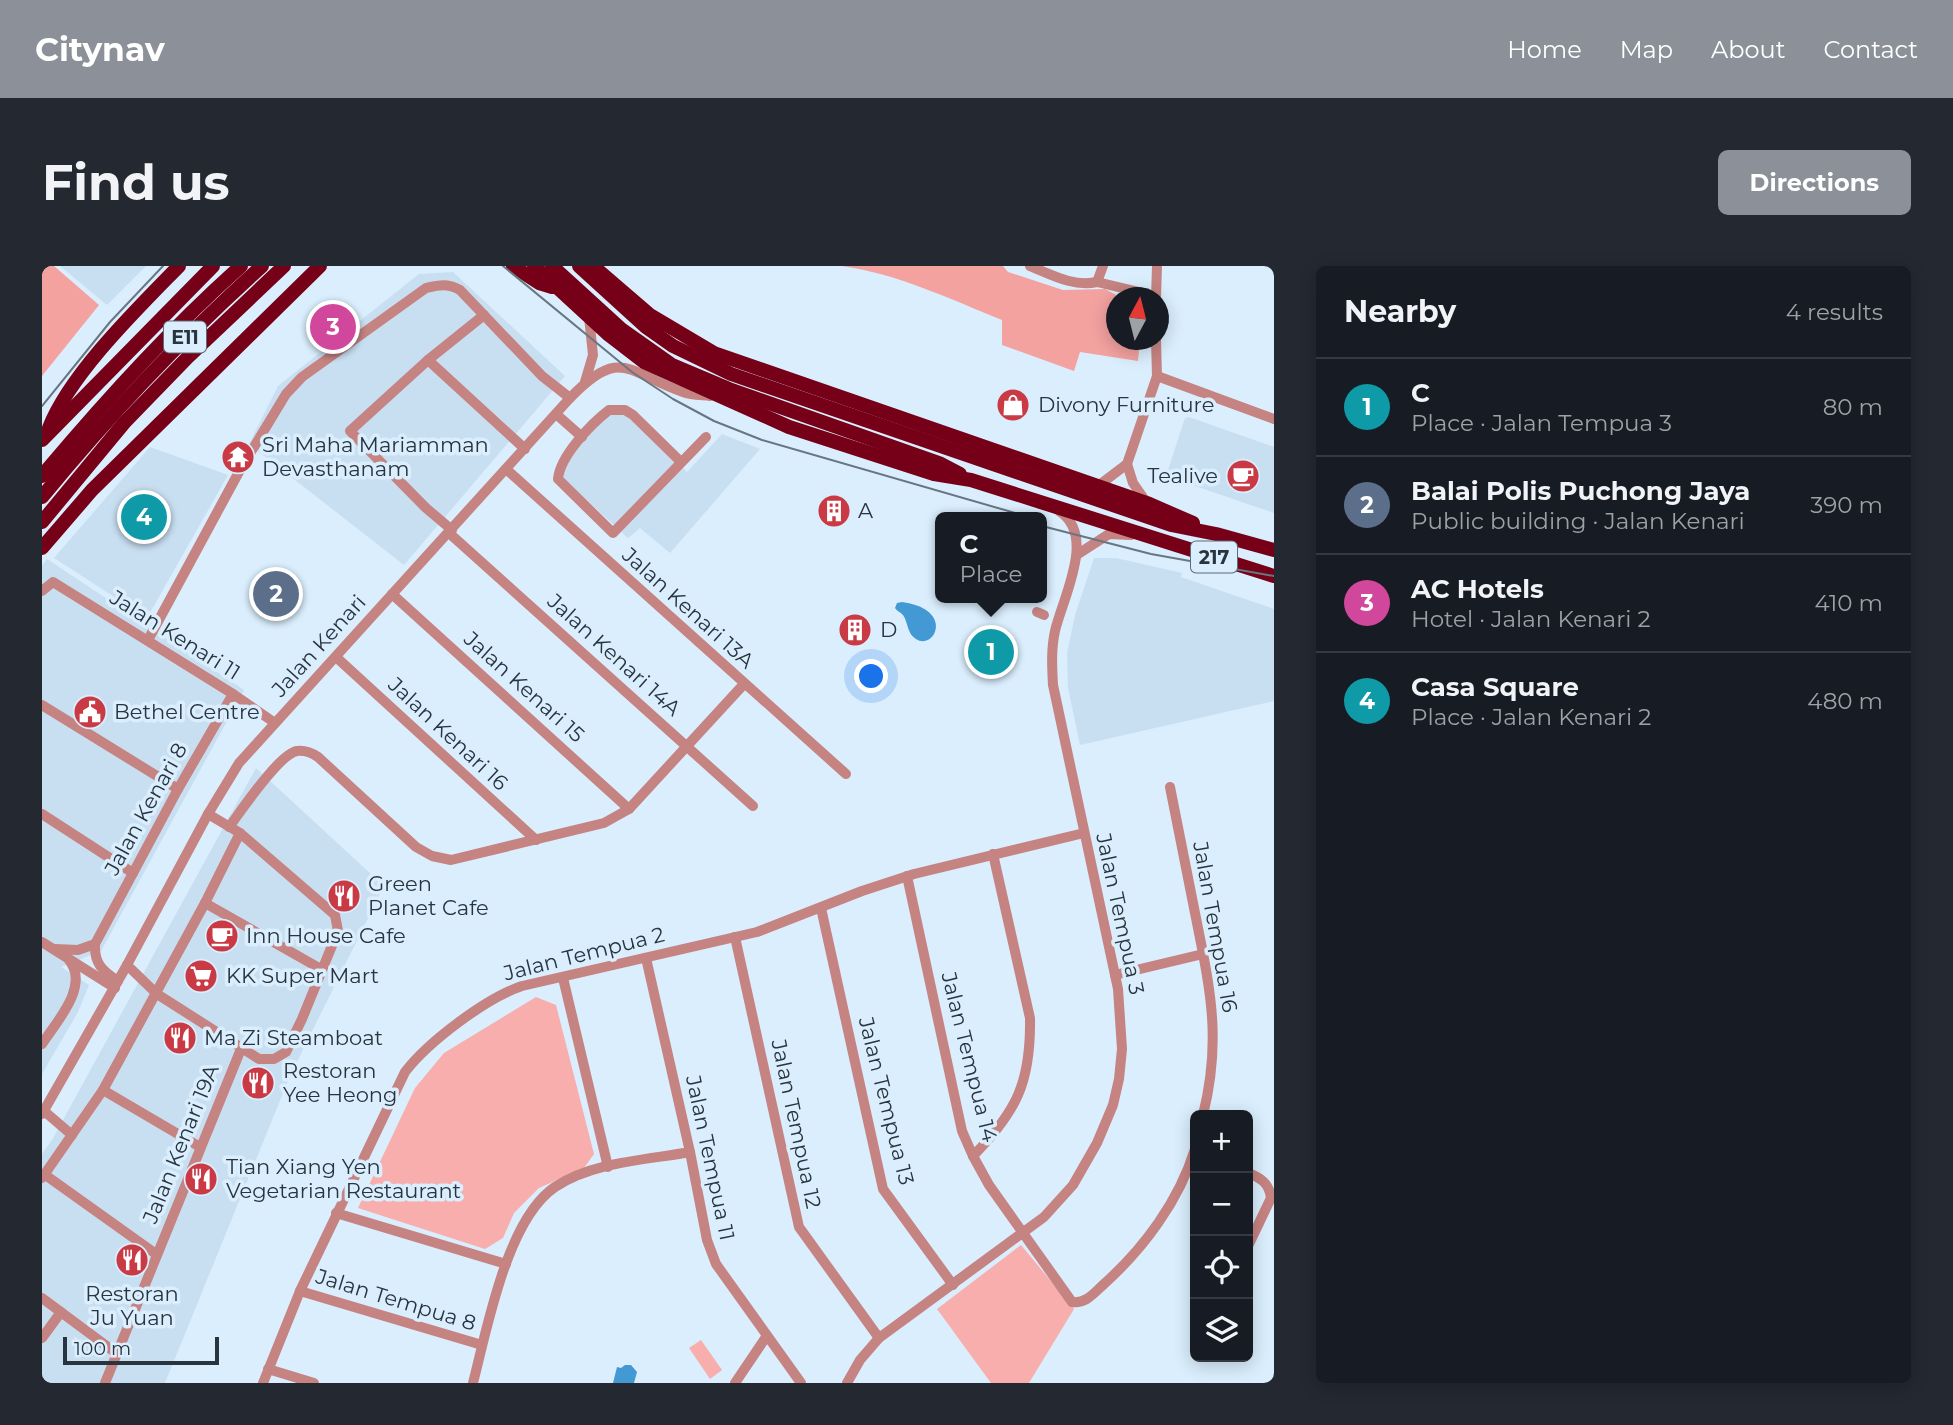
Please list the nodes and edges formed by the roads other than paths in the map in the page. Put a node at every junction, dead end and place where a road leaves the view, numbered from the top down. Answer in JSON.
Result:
{"nodes":[{"id":1,"x":179,"y":266,"type":"edge"},
{"id":2,"x":214,"y":266,"type":"edge"},
{"id":3,"x":242,"y":266,"type":"edge"},
{"id":4,"x":262,"y":266,"type":"edge"},
{"id":5,"x":284,"y":266,"type":"edge"},
{"id":6,"x":320,"y":266,"type":"edge"},
{"id":7,"x":513,"y":266,"type":"edge"},
{"id":8,"x":534,"y":266,"type":"edge"},
{"id":9,"x":552,"y":266,"type":"edge"},
{"id":10,"x":579,"y":266,"type":"edge"},
{"id":11,"x":593,"y":266,"type":"edge"},
{"id":12,"x":1030,"y":266,"type":"edge"},
{"id":13,"x":1103,"y":266,"type":"edge"},
{"id":14,"x":1157,"y":266,"type":"edge"},
{"id":15,"x":1097,"y":282,"type":"junction"},
{"id":16,"x":1117,"y":287,"type":"edge"},
{"id":17,"x":1156,"y":287,"type":"edge"},
{"id":18,"x":559,"y":290,"type":"junction"},
{"id":19,"x":484,"y":315,"type":"junction"},
{"id":20,"x":589,"y":317,"type":"junction"},
{"id":21,"x":1156,"y":350,"type":"edge"},
{"id":22,"x":428,"y":360,"type":"junction"},
{"id":23,"x":1157,"y":376,"type":"junction"},
{"id":24,"x":585,"y":382,"type":"junction"},
{"id":25,"x":718,"y":396,"type":"junction"},
{"id":26,"x":570,"y":398,"type":"junction"},
{"id":27,"x":108,"y":409,"type":"junction"},
{"id":28,"x":556,"y":414,"type":"junction"},
{"id":29,"x":1274,"y":419,"type":"edge"},
{"id":30,"x":45,"y":436,"type":"edge"},
{"id":31,"x":582,"y":437,"type":"junction"},
{"id":32,"x":706,"y":437,"type":"dead end"},
{"id":33,"x":525,"y":449,"type":"junction"},
{"id":34,"x":680,"y":461,"type":"junction"},
{"id":35,"x":1127,"y":464,"type":"junction"},
{"id":36,"x":506,"y":470,"type":"junction"},
{"id":37,"x":42,"y":476,"type":"edge"},
{"id":38,"x":971,"y":481,"type":"junction"},
{"id":39,"x":1098,"y":486,"type":"junction"},
{"id":40,"x":42,"y":497,"type":"edge"},
{"id":41,"x":1147,"y":503,"type":"junction"},
{"id":42,"x":1056,"y":509,"type":"junction"},
{"id":43,"x":42,"y":522,"type":"edge"},
{"id":44,"x":450,"y":531,"type":"junction"},
{"id":45,"x":1216,"y":534,"type":"junction"},
{"id":46,"x":1156,"y":539,"type":"junction"},
{"id":47,"x":42,"y":548,"type":"edge"},
{"id":48,"x":1274,"y":550,"type":"edge"},
{"id":49,"x":1078,"y":554,"type":"junction"},
{"id":50,"x":1274,"y":576,"type":"edge"},
{"id":51,"x":42,"y":592,"type":"edge"},
{"id":52,"x":392,"y":594,"type":"junction"},
{"id":53,"x":148,"y":640,"type":"junction"},
{"id":54,"x":335,"y":657,"type":"junction"},
{"id":55,"x":744,"y":684,"type":"junction"},
{"id":56,"x":233,"y":694,"type":"junction"},
{"id":57,"x":42,"y":705,"type":"edge"},
{"id":58,"x":275,"y":723,"type":"junction"},
{"id":59,"x":688,"y":747,"type":"junction"},
{"id":60,"x":846,"y":774,"type":"dead end"},
{"id":61,"x":1170,"y":787,"type":"dead end"},
{"id":62,"x":178,"y":789,"type":"junction"},
{"id":63,"x":753,"y":806,"type":"dead end"},
{"id":64,"x":629,"y":809,"type":"junction"},
{"id":65,"x":42,"y":814,"type":"edge"},
{"id":66,"x":208,"y":814,"type":"junction"},
{"id":67,"x":229,"y":827,"type":"junction"},
{"id":68,"x":240,"y":833,"type":"junction"},
{"id":69,"x":1084,"y":833,"type":"junction"},
{"id":70,"x":536,"y":840,"type":"junction"},
{"id":71,"x":993,"y":854,"type":"junction"},
{"id":72,"x":133,"y":873,"type":"junction"},
{"id":73,"x":907,"y":876,"type":"junction"},
{"id":74,"x":205,"y":903,"type":"junction"},
{"id":75,"x":821,"y":908,"type":"junction"},
{"id":76,"x":734,"y":937,"type":"junction"},
{"id":77,"x":95,"y":944,"type":"junction"},
{"id":78,"x":47,"y":945,"type":"edge"},
{"id":79,"x":1203,"y":954,"type":"junction"},
{"id":80,"x":646,"y":958,"type":"junction"},
{"id":81,"x":69,"y":960,"type":"junction"},
{"id":82,"x":127,"y":965,"type":"junction"},
{"id":83,"x":321,"y":969,"type":"junction"},
{"id":84,"x":1115,"y":975,"type":"junction"},
{"id":85,"x":563,"y":978,"type":"junction"},
{"id":86,"x":116,"y":985,"type":"junction"},
{"id":87,"x":156,"y":993,"type":"junction"},
{"id":88,"x":42,"y":1044,"type":"edge"},
{"id":89,"x":241,"y":1049,"type":"junction"},
{"id":90,"x":103,"y":1090,"type":"junction"},
{"id":91,"x":1204,"y":1110,"type":"edge"},
{"id":92,"x":43,"y":1113,"type":"edge"},
{"id":93,"x":72,"y":1135,"type":"junction"},
{"id":94,"x":200,"y":1147,"type":"junction"},
{"id":95,"x":690,"y":1152,"type":"junction"},
{"id":96,"x":973,"y":1156,"type":"junction"},
{"id":97,"x":1190,"y":1163,"type":"edge"},
{"id":98,"x":608,"y":1167,"type":"junction"},
{"id":99,"x":1253,"y":1175,"type":"edge"},
{"id":100,"x":43,"y":1176,"type":"edge"},
{"id":101,"x":335,"y":1213,"type":"junction"},
{"id":102,"x":1023,"y":1233,"type":"junction"},
{"id":103,"x":1253,"y":1236,"type":"edge"},
{"id":104,"x":156,"y":1254,"type":"junction"},
{"id":105,"x":506,"y":1264,"type":"junction"},
{"id":106,"x":953,"y":1285,"type":"junction"},
{"id":107,"x":300,"y":1291,"type":"junction"},
{"id":108,"x":42,"y":1298,"type":"edge"},
{"id":109,"x":61,"y":1312,"type":"junction"},
{"id":110,"x":766,"y":1337,"type":"junction"},
{"id":111,"x":42,"y":1338,"type":"edge"},
{"id":112,"x":879,"y":1338,"type":"junction"},
{"id":113,"x":482,"y":1345,"type":"junction"},
{"id":114,"x":116,"y":1353,"type":"junction"},
{"id":115,"x":268,"y":1369,"type":"junction"},
{"id":116,"x":105,"y":1383,"type":"edge"},
{"id":117,"x":263,"y":1383,"type":"edge"},
{"id":118,"x":314,"y":1383,"type":"edge"},
{"id":119,"x":473,"y":1383,"type":"edge"},
{"id":120,"x":735,"y":1383,"type":"edge"},
{"id":121,"x":800,"y":1383,"type":"edge"},
{"id":122,"x":847,"y":1383,"type":"edge"}],
"edges":[{"from":1,"to":30,"type":"highway"},
{"from":2,"to":30,"type":"highway"},
{"from":3,"to":27,"type":"highway","number":"E11"},
{"from":4,"to":27,"type":"highway","number":"E11"},
{"from":5,"to":43,"type":"highway"},
{"from":6,"to":47,"type":"highway"},
{"from":7,"to":18,"type":"highway"},
{"from":8,"to":18,"type":"highway"},
{"from":9,"to":38,"type":"highway"},
{"from":10,"to":45,"type":"highway"},
{"from":11,"to":39,"type":"highway"},
{"from":12,"to":15,"type":"street"},
{"from":13,"to":15,"type":"street"},
{"from":14,"to":17,"type":"street"},
{"from":15,"to":16,"type":"street"},
{"from":18,"to":20,"type":"highway"},
{"from":19,"to":22,"type":"street"},
{"from":19,"to":26,"type":"street"},
{"from":19,"to":53,"type":"street"},
{"from":20,"to":24,"type":"street"},
{"from":20,"to":25,"type":"highway"},
{"from":21,"to":23,"type":"street"},
{"from":22,"to":33,"type":"street"},
{"from":22,"to":44,"type":"street","name":"Jalan Kenari 14A"},
{"from":23,"to":29,"type":"street"},
{"from":23,"to":35,"type":"street"},
{"from":24,"to":25,"type":"street","name":"Jalan Kenari"},
{"from":24,"to":26,"type":"street","name":"Jalan Kenari"},
{"from":25,"to":38,"type":"highway"},
{"from":26,"to":28,"type":"street","name":"Jalan Kenari"},
{"from":27,"to":37,"type":"highway","number":"E11"},
{"from":27,"to":40,"type":"highway","number":"E11"},
{"from":28,"to":31,"type":"street"},
{"from":28,"to":33,"type":"street","name":"Jalan Kenari"},
{"from":31,"to":34,"type":"street"},
{"from":31,"to":34,"type":"street"},
{"from":32,"to":34,"type":"street"},
{"from":33,"to":36,"type":"street","name":"Jalan Kenari"},
{"from":35,"to":39,"type":"street"},
{"from":35,"to":41,"type":"street"},
{"from":36,"to":44,"type":"street","name":"Jalan Kenari"},
{"from":36,"to":55,"type":"street","name":"Jalan Kenari 13A"},
{"from":38,"to":42,"type":"highway","number":"217"},
{"from":39,"to":41,"type":"highway"},
{"from":41,"to":45,"type":"highway"},
{"from":42,"to":46,"type":"highway","number":"217"},
{"from":42,"to":49,"type":"street","name":"Jalan Tempua 3"},
{"from":44,"to":52,"type":"street","name":"Jalan Kenari"},
{"from":44,"to":59,"type":"street","name":"Jalan Kenari 14A"},
{"from":45,"to":48,"type":"highway","number":"217"},
{"from":46,"to":49,"type":"street"},
{"from":46,"to":50,"type":"highway","number":"217"},
{"from":49,"to":69,"type":"street","name":"Jalan Tempua 3"},
{"from":51,"to":53,"type":"street","name":"Jalan Kenari 11"},
{"from":52,"to":54,"type":"street","name":"Jalan Kenari"},
{"from":52,"to":64,"type":"street","name":"Jalan Kenari 15"},
{"from":53,"to":56,"type":"street","name":"Jalan Kenari 11"},
{"from":54,"to":58,"type":"street","name":"Jalan Kenari"},
{"from":54,"to":70,"type":"street","name":"Jalan Kenari 16"},
{"from":55,"to":59,"type":"street"},
{"from":55,"to":60,"type":"street","name":"Jalan Kenari 13A"},
{"from":56,"to":58,"type":"street","name":"Jalan Kenari 11"},
{"from":56,"to":62,"type":"street","name":"Jalan Kenari 8"},
{"from":57,"to":62,"type":"street"},
{"from":58,"to":66,"type":"street","name":"Jalan Kenari"},
{"from":59,"to":63,"type":"street","name":"Jalan Kenari 14A"},
{"from":59,"to":64,"type":"street"},
{"from":61,"to":79,"type":"street","name":"Jalan Tempua 16"},
{"from":62,"to":72,"type":"street","name":"Jalan Kenari 8"},
{"from":64,"to":70,"type":"street"},
{"from":65,"to":72,"type":"street"},
{"from":66,"to":67,"type":"street"},
{"from":66,"to":82,"type":"street","name":"Jalan Kenari"},
{"from":67,"to":68,"type":"street"},
{"from":67,"to":70,"type":"street"},
{"from":68,"to":74,"type":"street"},
{"from":68,"to":83,"type":"street"},
{"from":69,"to":71,"type":"street","name":"Jalan Tempua 2"},
{"from":69,"to":84,"type":"street","name":"Jalan Tempua 3"},
{"from":71,"to":73,"type":"street","name":"Jalan Tempua 2"},
{"from":71,"to":96,"type":"street"},
{"from":72,"to":77,"type":"street","name":"Jalan Kenari 8"},
{"from":73,"to":75,"type":"street","name":"Jalan Tempua 2"},
{"from":73,"to":96,"type":"street","name":"Jalan Tempua 14"},
{"from":74,"to":83,"type":"street"},
{"from":74,"to":87,"type":"street"},
{"from":75,"to":76,"type":"street","name":"Jalan Tempua 2"},
{"from":75,"to":106,"type":"street","name":"Jalan Tempua 13"},
{"from":76,"to":80,"type":"street","name":"Jalan Tempua 2"},
{"from":76,"to":112,"type":"street","name":"Jalan Tempua 12"},
{"from":77,"to":78,"type":"street"},
{"from":77,"to":86,"type":"street"},
{"from":78,"to":81,"type":"street"},
{"from":79,"to":84,"type":"street"},
{"from":79,"to":91,"type":"street","name":"Jalan Tempua 16"},
{"from":80,"to":85,"type":"street","name":"Jalan Tempua 2"},
{"from":80,"to":95,"type":"street","name":"Jalan Tempua 11"},
{"from":81,"to":86,"type":"street"},
{"from":81,"to":88,"type":"street"},
{"from":82,"to":86,"type":"street","name":"Jalan Kenari"},
{"from":82,"to":87,"type":"street"},
{"from":83,"to":89,"type":"street"},
{"from":84,"to":102,"type":"street","name":"Jalan Tempua 3"},
{"from":85,"to":98,"type":"street"},
{"from":85,"to":101,"type":"street","name":"Jalan Tempua 2"},
{"from":86,"to":92,"type":"street","name":"Jalan Kenari"},
{"from":87,"to":89,"type":"street"},
{"from":87,"to":90,"type":"street"},
{"from":89,"to":94,"type":"street","name":"Jalan Kenari 19A"},
{"from":90,"to":93,"type":"street"},
{"from":90,"to":94,"type":"street"},
{"from":92,"to":93,"type":"street"},
{"from":93,"to":100,"type":"street"},
{"from":94,"to":104,"type":"street","name":"Jalan Kenari 19A"},
{"from":95,"to":98,"type":"street"},
{"from":95,"to":110,"type":"street","name":"Jalan Tempua 11"},
{"from":96,"to":102,"type":"street","name":"Jalan Tempua 14"},
{"from":97,"to":102,"type":"street"},
{"from":98,"to":105,"type":"street"},
{"from":99,"to":103,"type":"street"},
{"from":100,"to":104,"type":"street"},
{"from":101,"to":105,"type":"street"},
{"from":101,"to":107,"type":"street","name":"Jalan Tempua 2"},
{"from":102,"to":106,"type":"street","name":"Jalan Tempua 3"},
{"from":104,"to":114,"type":"street","name":"Jalan Kenari 19A"},
{"from":105,"to":113,"type":"street"},
{"from":106,"to":112,"type":"street","name":"Jalan Tempua 3"},
{"from":107,"to":113,"type":"street","name":"Jalan Tempua 8"},
{"from":107,"to":115,"type":"street","name":"Jalan Tempua 2"},
{"from":108,"to":109,"type":"street"},
{"from":109,"to":111,"type":"street"},
{"from":109,"to":114,"type":"street"},
{"from":110,"to":120,"type":"street"},
{"from":110,"to":121,"type":"street","name":"Jalan Tempua 11"},
{"from":112,"to":122,"type":"street","name":"Jalan Tempua 3"},
{"from":113,"to":119,"type":"street"},
{"from":114,"to":116,"type":"street","name":"Jalan Kenari 19A"},
{"from":115,"to":117,"type":"street","name":"Jalan Tempua 2"},
{"from":115,"to":118,"type":"street"}]}
